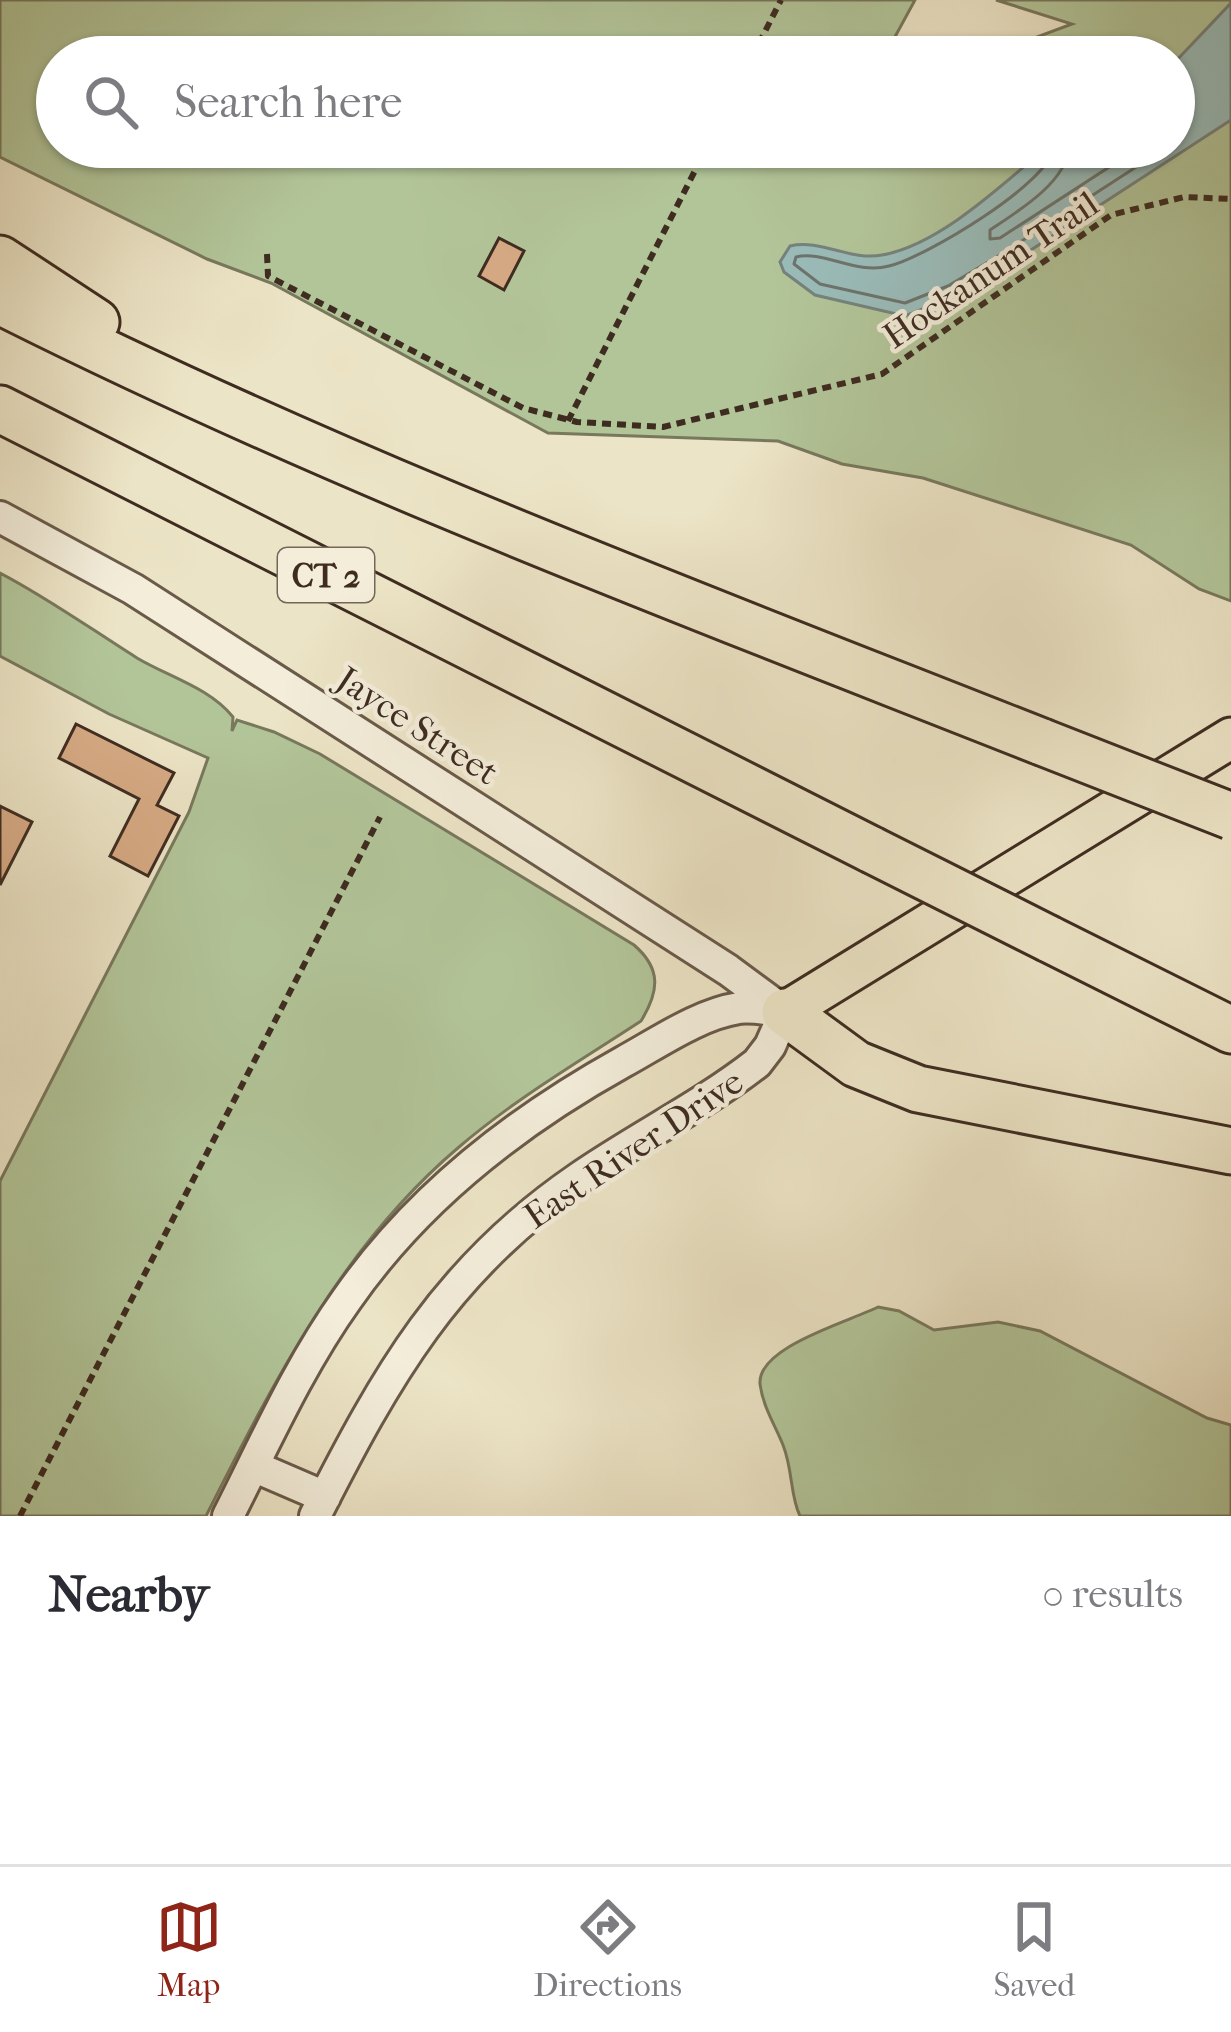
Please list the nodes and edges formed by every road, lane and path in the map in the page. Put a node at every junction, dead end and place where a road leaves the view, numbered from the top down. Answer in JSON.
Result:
{"nodes":[{"id":1,"x":781,"y":0,"type":"edge"},
{"id":2,"x":763,"y":36,"type":"edge"},
{"id":3,"x":696,"y":168,"type":"edge"},
{"id":4,"x":1231,"y":199,"type":"edge"},
{"id":5,"x":267,"y":254,"type":"dead end"},
{"id":6,"x":0,"y":259,"type":"edge"},
{"id":7,"x":0,"y":301,"type":"edge"},
{"id":8,"x":0,"y":409,"type":"edge"},
{"id":9,"x":244,"y":420,"type":"junction"},
{"id":10,"x":568,"y":421,"type":"junction"},
{"id":11,"x":0,"y":517,"type":"edge"},
{"id":12,"x":1231,"y":738,"type":"edge"},
{"id":13,"x":1231,"y":816,"type":"edge"},
{"id":14,"x":380,"y":818,"type":"dead end"},
{"id":15,"x":785,"y":1012,"type":"junction"},
{"id":16,"x":1231,"y":1030,"type":"edge"},
{"id":17,"x":1231,"y":1151,"type":"edge"},
{"id":18,"x":253,"y":1466,"type":"junction"},
{"id":19,"x":320,"y":1507,"type":"edge"},
{"id":20,"x":20,"y":1516,"type":"edge"},
{"id":21,"x":228,"y":1516,"type":"edge"}],
"edges":[{"from":1,"to":2,"type":"path"},
{"from":3,"to":10,"type":"path"},
{"from":4,"to":10,"type":"path","name":"Hockanum Trail"},
{"from":5,"to":10,"type":"path","name":"Hockanum Trail"},
{"from":6,"to":9,"type":"highway"},
{"from":7,"to":9,"type":"highway"},
{"from":8,"to":16,"type":"highway","number":"CT 2","bridge":true},
{"from":9,"to":13,"type":"highway","bridge":true},
{"from":11,"to":15,"type":"street","name":"Jayce Street"},
{"from":12,"to":15,"type":"main road","name":"East River Drive"},
{"from":14,"to":20,"type":"path"},
{"from":15,"to":17,"type":"highway"},
{"from":15,"to":18,"type":"street","name":"East River Drive"},
{"from":15,"to":19,"type":"street","name":"East River Drive"},
{"from":18,"to":19,"type":"street"},
{"from":18,"to":21,"type":"street","name":"East River Drive"}]}
